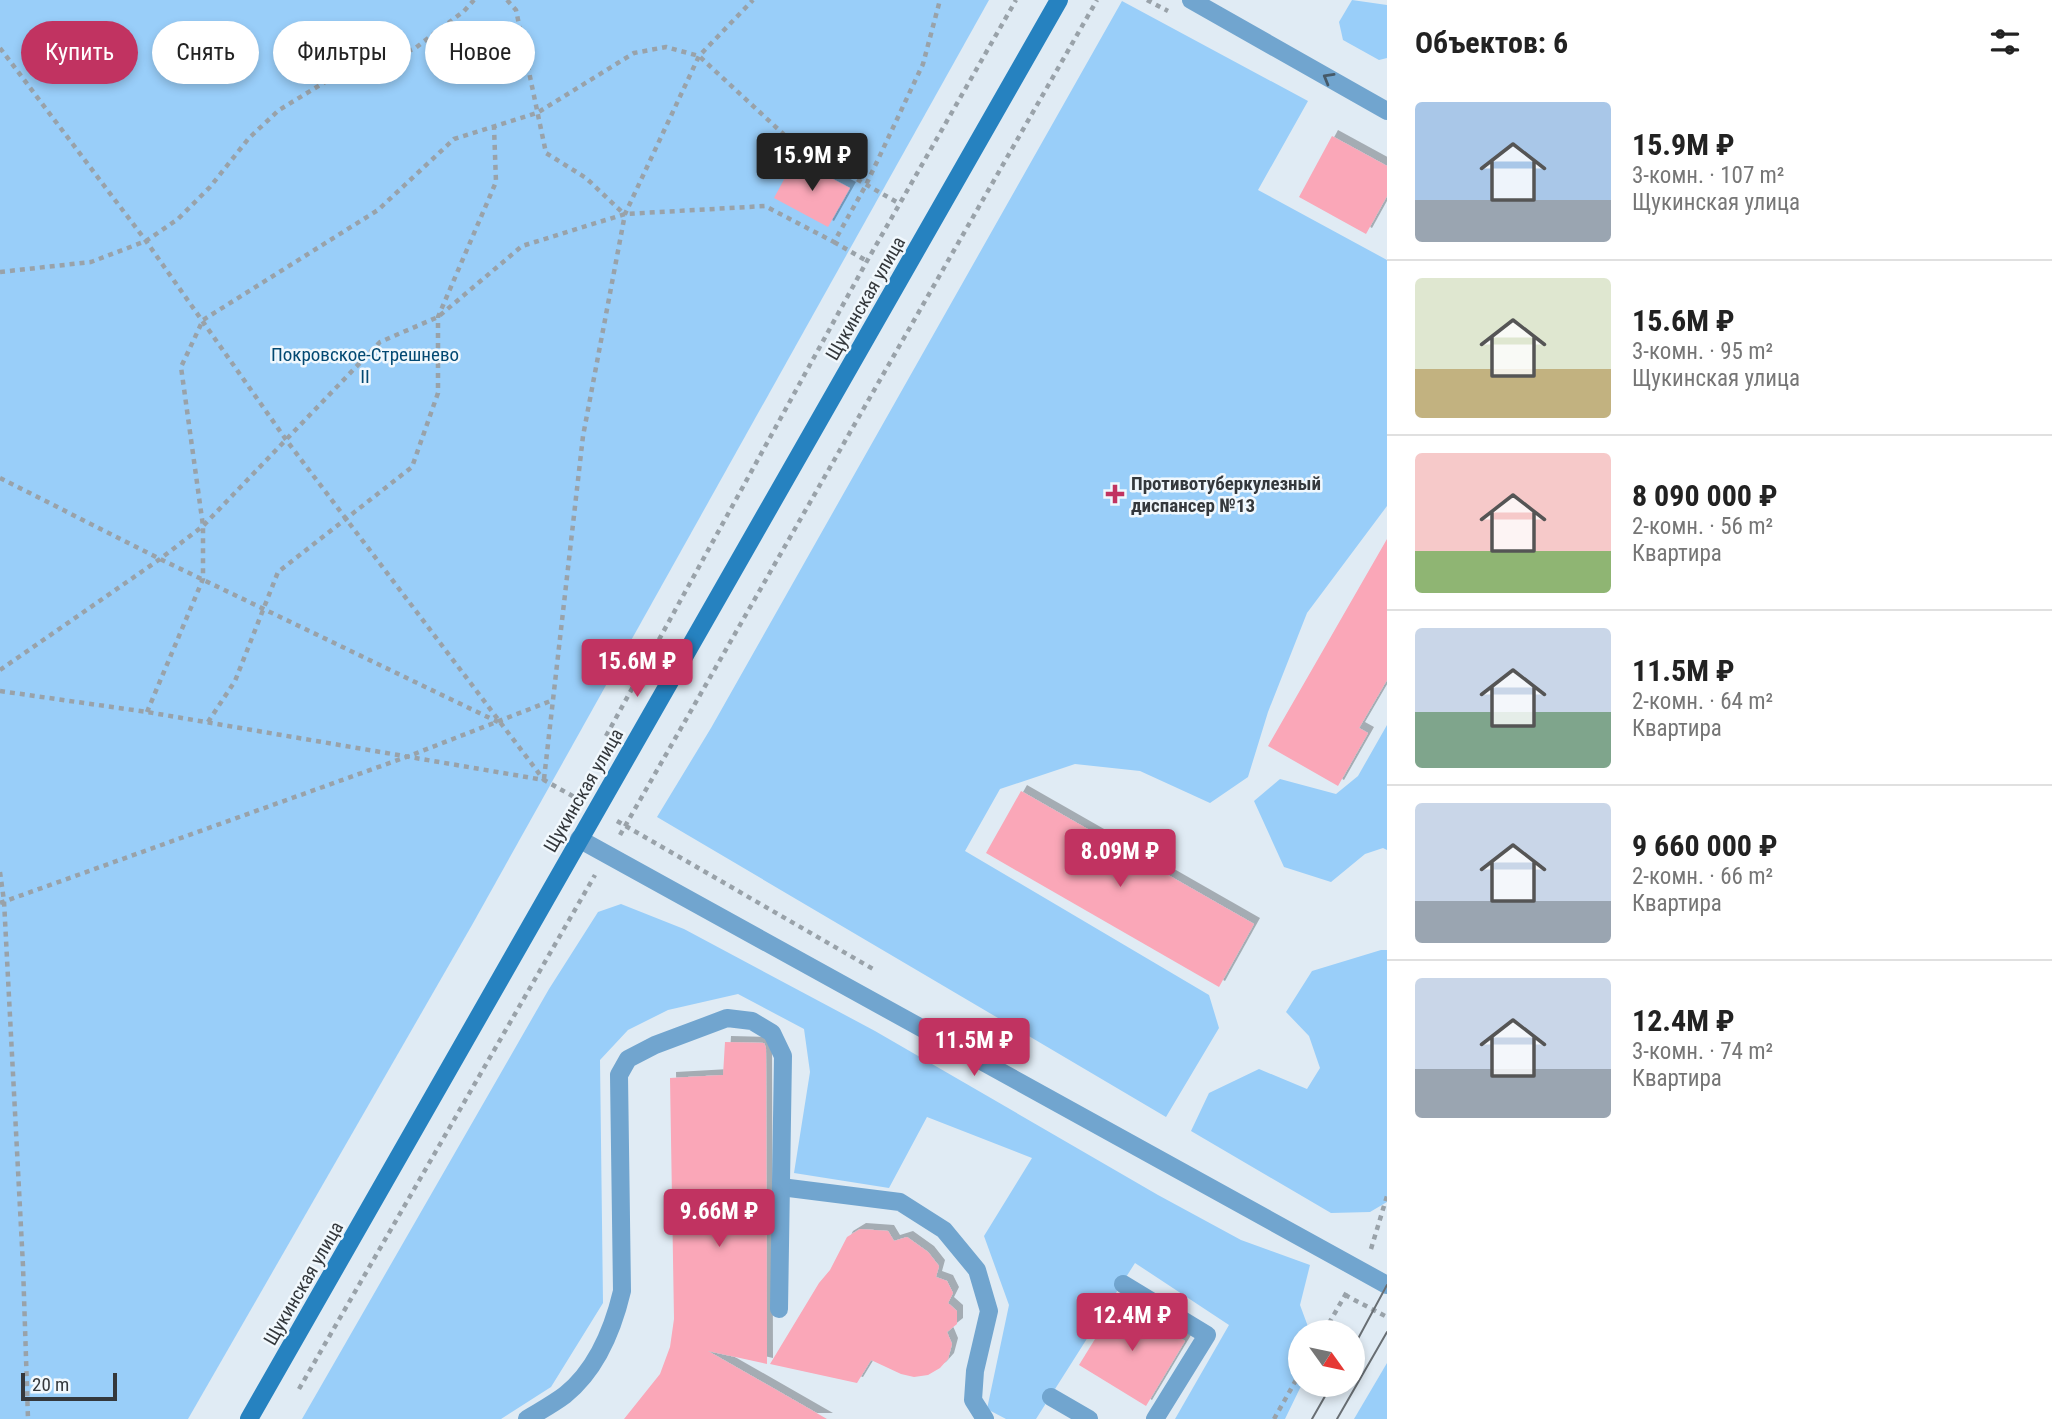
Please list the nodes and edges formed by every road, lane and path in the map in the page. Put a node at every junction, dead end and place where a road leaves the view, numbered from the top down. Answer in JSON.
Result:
{"nodes":[{"id":1,"x":474,"y":0,"type":"edge"},
{"id":2,"x":506,"y":0,"type":"edge"},
{"id":3,"x":753,"y":0,"type":"edge"},
{"id":4,"x":940,"y":0,"type":"edge"},
{"id":5,"x":1016,"y":0,"type":"edge"},
{"id":6,"x":1059,"y":0,"type":"edge"},
{"id":7,"x":1097,"y":0,"type":"edge"},
{"id":8,"x":1191,"y":0,"type":"edge"},
{"id":9,"x":0,"y":48,"type":"edge"},
{"id":10,"x":699,"y":56,"type":"junction"},
{"id":11,"x":1387,"y":111,"type":"edge"},
{"id":12,"x":537,"y":113,"type":"junction"},
{"id":13,"x":494,"y":127,"type":"junction"},
{"id":14,"x":866,"y":185,"type":"junction"},
{"id":15,"x":900,"y":204,"type":"junction"},
{"id":16,"x":625,"y":214,"type":"junction"},
{"id":17,"x":146,"y":241,"type":"junction"},
{"id":18,"x":834,"y":242,"type":"junction"},
{"id":19,"x":867,"y":261,"type":"junction"},
{"id":20,"x":0,"y":272,"type":"edge"},
{"id":21,"x":438,"y":317,"type":"junction"},
{"id":22,"x":203,"y":320,"type":"junction"},
{"id":23,"x":287,"y":441,"type":"junction"},
{"id":24,"x":0,"y":478,"type":"edge"},
{"id":25,"x":346,"y":520,"type":"junction"},
{"id":26,"x":203,"y":526,"type":"junction"},
{"id":27,"x":160,"y":559,"type":"junction"},
{"id":28,"x":204,"y":579,"type":"junction"},
{"id":29,"x":262,"y":608,"type":"junction"},
{"id":30,"x":0,"y":670,"type":"edge"},
{"id":31,"x":0,"y":691,"type":"edge"},
{"id":32,"x":553,"y":700,"type":"junction"},
{"id":33,"x":147,"y":712,"type":"junction"},
{"id":34,"x":208,"y":722,"type":"junction"},
{"id":35,"x":499,"y":722,"type":"junction"},
{"id":36,"x":600,"y":748,"type":"dead end"},
{"id":37,"x":409,"y":756,"type":"junction"},
{"id":38,"x":544,"y":780,"type":"junction"},
{"id":39,"x":579,"y":839,"type":"junction"},
{"id":40,"x":607,"y":855,"type":"junction"},
{"id":41,"x":0,"y":872,"type":"edge"},
{"id":42,"x":2,"y":902,"type":"edge"},
{"id":43,"x":781,"y":1187,"type":"junction"},
{"id":44,"x":1123,"y":1284,"type":"dead end"},
{"id":45,"x":1387,"y":1285,"type":"edge"},
{"id":46,"x":1345,"y":1295,"type":"dead end"},
{"id":47,"x":779,"y":1309,"type":"dead end"},
{"id":48,"x":1387,"y":1317,"type":"edge"},
{"id":49,"x":1288,"y":1394,"type":"edge"},
{"id":50,"x":295,"y":1395,"type":"dead end"},
{"id":51,"x":1051,"y":1397,"type":"dead end"},
{"id":52,"x":27,"y":1419,"type":"edge"},
{"id":53,"x":249,"y":1419,"type":"edge"},
{"id":54,"x":527,"y":1419,"type":"edge"},
{"id":55,"x":985,"y":1419,"type":"edge"},
{"id":56,"x":1089,"y":1419,"type":"edge"},
{"id":57,"x":1155,"y":1419,"type":"edge"},
{"id":58,"x":1274,"y":1419,"type":"edge"}],
"edges":[{"from":1,"to":17,"type":"path"},
{"from":2,"to":12,"type":"path"},
{"from":3,"to":10,"type":"path"},
{"from":4,"to":14,"type":"path"},
{"from":5,"to":15,"type":"path"},
{"from":6,"to":39,"type":"main road","name":"Щукинская улица"},
{"from":7,"to":40,"type":"path"},
{"from":11,"to":8,"type":"street","one_way":true},
{"from":9,"to":17,"type":"path"},
{"from":10,"to":12,"type":"path"},
{"from":10,"to":14,"type":"path"},
{"from":10,"to":16,"type":"path"},
{"from":12,"to":13,"type":"path"},
{"from":12,"to":16,"type":"path"},
{"from":13,"to":21,"type":"path"},
{"from":13,"to":22,"type":"path"},
{"from":14,"to":15,"type":"path"},
{"from":14,"to":18,"type":"path"},
{"from":15,"to":19,"type":"path"},
{"from":16,"to":18,"type":"path"},
{"from":16,"to":21,"type":"path"},
{"from":16,"to":32,"type":"path"},
{"from":17,"to":20,"type":"path"},
{"from":17,"to":22,"type":"path"},
{"from":18,"to":19,"type":"path"},
{"from":19,"to":36,"type":"path"},
{"from":21,"to":23,"type":"path"},
{"from":21,"to":25,"type":"path"},
{"from":22,"to":23,"type":"path"},
{"from":22,"to":26,"type":"path"},
{"from":23,"to":25,"type":"path"},
{"from":23,"to":26,"type":"path"},
{"from":24,"to":27,"type":"path"},
{"from":25,"to":29,"type":"path"},
{"from":25,"to":35,"type":"path"},
{"from":26,"to":27,"type":"path"},
{"from":26,"to":28,"type":"path"},
{"from":27,"to":28,"type":"path"},
{"from":27,"to":30,"type":"path"},
{"from":28,"to":29,"type":"path"},
{"from":28,"to":33,"type":"path"},
{"from":29,"to":34,"type":"path"},
{"from":29,"to":35,"type":"path"},
{"from":31,"to":33,"type":"path"},
{"from":32,"to":35,"type":"path"},
{"from":32,"to":38,"type":"path"},
{"from":33,"to":34,"type":"path"},
{"from":34,"to":37,"type":"path"},
{"from":35,"to":37,"type":"path"},
{"from":35,"to":38,"type":"path"},
{"from":37,"to":38,"type":"path"},
{"from":37,"to":42,"type":"path"},
{"from":39,"to":40,"type":"street"},
{"from":39,"to":53,"type":"main road","name":"Щукинская улица"},
{"from":40,"to":45,"type":"street"},
{"from":40,"to":50,"type":"path"},
{"from":41,"to":42,"type":"path"},
{"from":42,"to":52,"type":"path"},
{"from":43,"to":47,"type":"street"},
{"from":43,"to":54,"type":"street"},
{"from":43,"to":55,"type":"street"},
{"from":44,"to":57,"type":"street"},
{"from":46,"to":48,"type":"path"},
{"from":49,"to":58,"type":"path"},
{"from":51,"to":56,"type":"street"}]}
